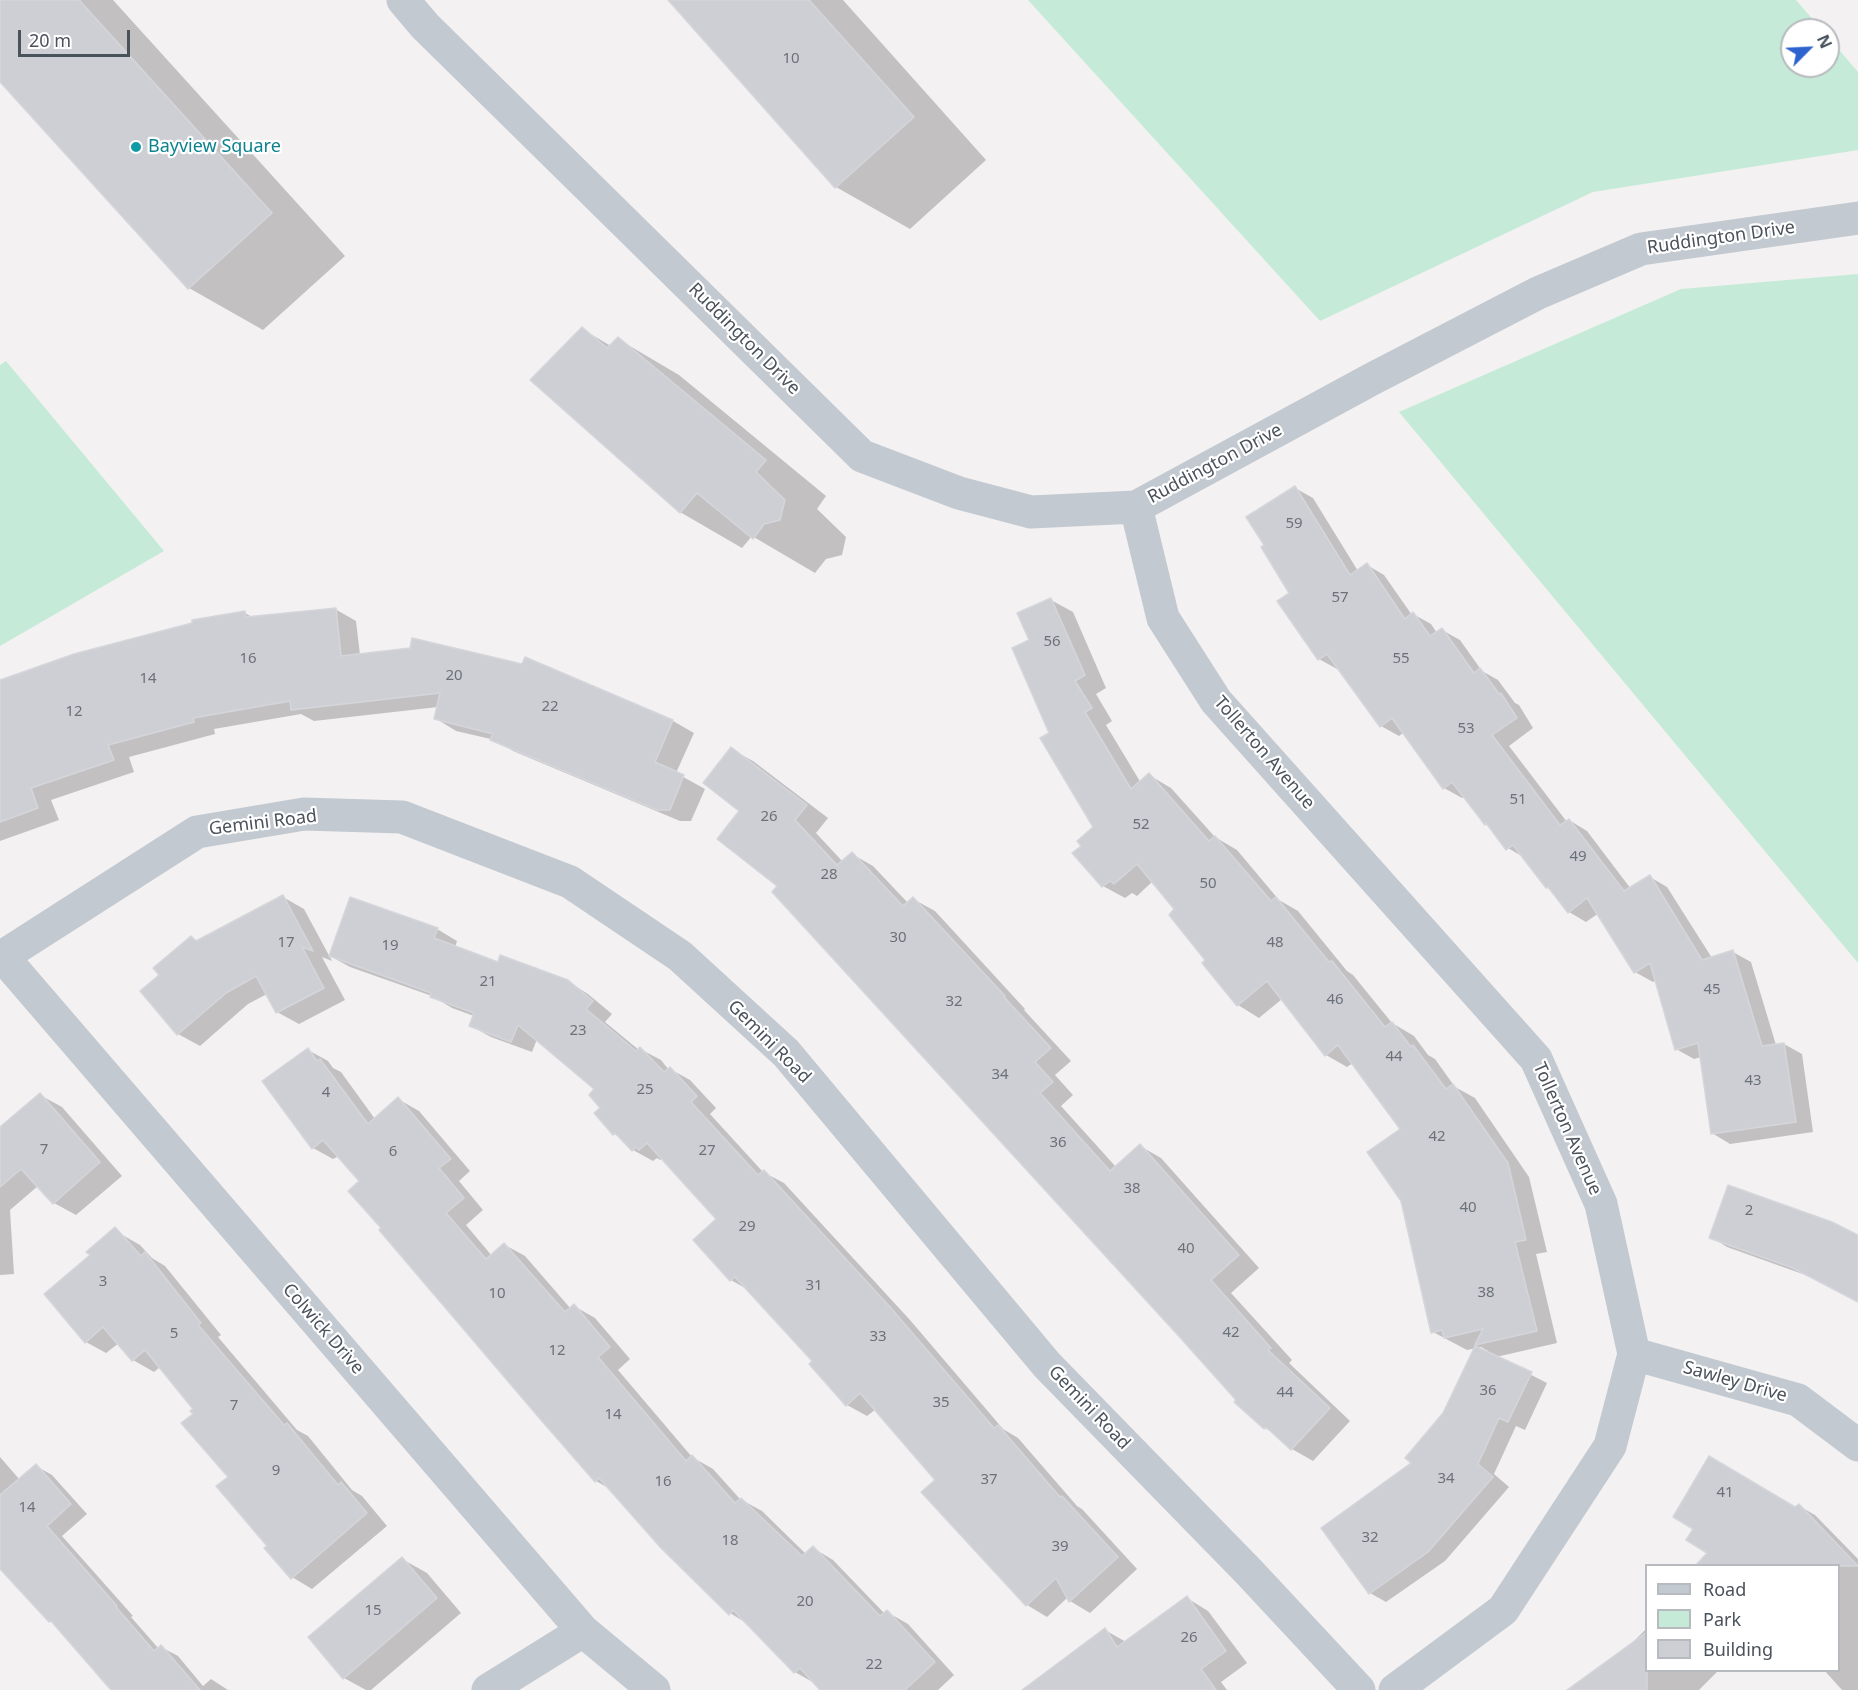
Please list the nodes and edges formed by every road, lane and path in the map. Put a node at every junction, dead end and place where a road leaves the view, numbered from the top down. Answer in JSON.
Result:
{"nodes":[{"id":1,"x":403,"y":0,"type":"edge"},
{"id":2,"x":1858,"y":218,"type":"edge"},
{"id":3,"x":1136,"y":507,"type":"junction"},
{"id":4,"x":2,"y":957,"type":"edge"},
{"id":5,"x":1634,"y":1354,"type":"junction"},
{"id":6,"x":1858,"y":1445,"type":"edge"},
{"id":7,"x":583,"y":1631,"type":"junction"},
{"id":8,"x":488,"y":1690,"type":"edge"},
{"id":9,"x":654,"y":1690,"type":"edge"},
{"id":10,"x":1359,"y":1690,"type":"edge"},
{"id":11,"x":1395,"y":1690,"type":"edge"}],
"edges":[{"from":1,"to":3,"type":"street","name":"Ruddington Drive"},
{"from":2,"to":3,"type":"street","name":"Ruddington Drive"},
{"from":3,"to":5,"type":"street","name":"Tollerton Avenue"},
{"from":4,"to":7,"type":"street","name":"Colwick Drive"},
{"from":4,"to":10,"type":"street","name":"Gemini Road"},
{"from":5,"to":6,"type":"street","name":"Sawley Drive"},
{"from":5,"to":11,"type":"street","name":"Tollerton Avenue"},
{"from":7,"to":8,"type":"street"},
{"from":7,"to":9,"type":"street","name":"Colwick Drive"}]}
